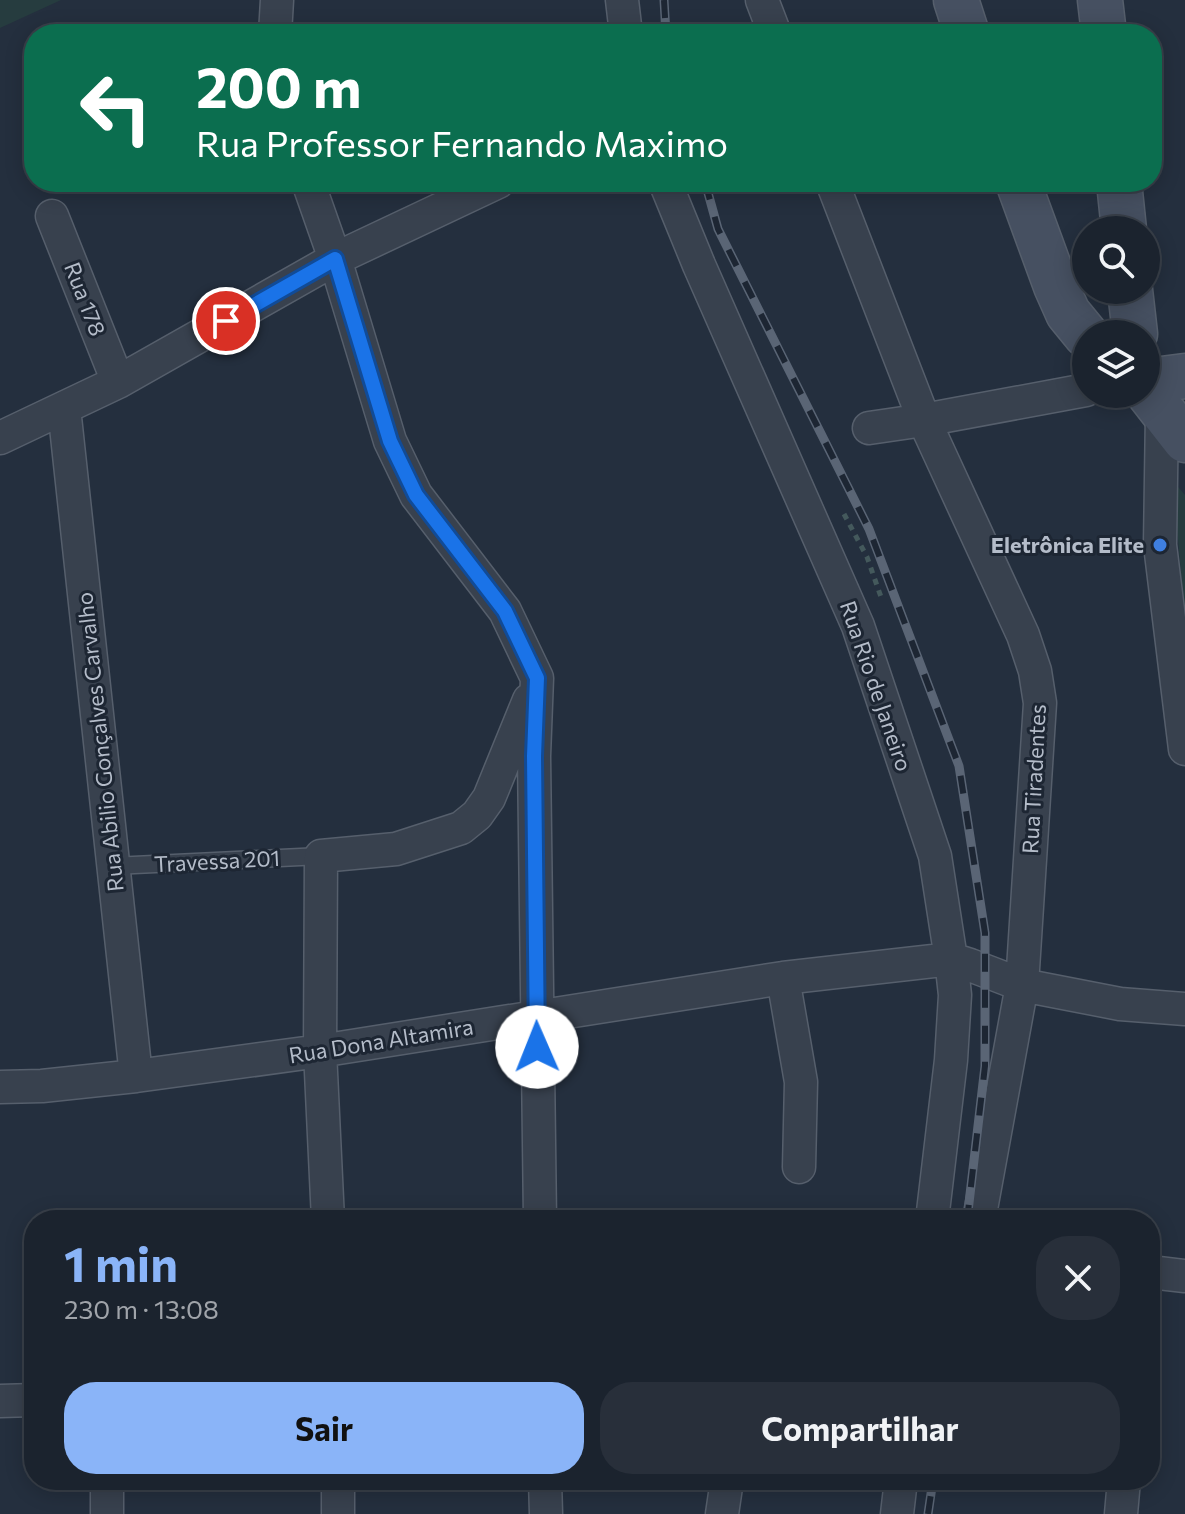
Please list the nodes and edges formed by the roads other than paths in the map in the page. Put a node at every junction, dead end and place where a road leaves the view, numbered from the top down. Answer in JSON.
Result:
{"nodes":[{"id":1,"x":277,"y":0,"type":"edge"},
{"id":2,"x":622,"y":0,"type":"edge"},
{"id":3,"x":762,"y":0,"type":"edge"},
{"id":4,"x":956,"y":0,"type":"edge"},
{"id":5,"x":1100,"y":0,"type":"edge"},
{"id":6,"x":276,"y":24,"type":"edge"},
{"id":7,"x":625,"y":24,"type":"edge"},
{"id":8,"x":771,"y":24,"type":"edge"},
{"id":9,"x":964,"y":24,"type":"edge"},
{"id":10,"x":1103,"y":24,"type":"edge"},
{"id":11,"x":312,"y":192,"type":"edge"},
{"id":12,"x":477,"y":192,"type":"edge"},
{"id":13,"x":669,"y":192,"type":"edge"},
{"id":14,"x":836,"y":192,"type":"edge"},
{"id":15,"x":1021,"y":192,"type":"edge"},
{"id":16,"x":1120,"y":192,"type":"edge"},
{"id":17,"x":52,"y":216,"type":"dead end"},
{"id":18,"x":1123,"y":216,"type":"edge"},
{"id":19,"x":335,"y":259,"type":"junction"},
{"id":20,"x":1074,"y":320,"type":"edge"},
{"id":21,"x":1185,"y":376,"type":"edge"},
{"id":22,"x":118,"y":382,"type":"junction"},
{"id":23,"x":1072,"y":393,"type":"edge"},
{"id":24,"x":1160,"y":406,"type":"edge"},
{"id":25,"x":64,"y":408,"type":"junction"},
{"id":26,"x":1160,"y":408,"type":"edge"},
{"id":27,"x":924,"y":420,"type":"junction"},
{"id":28,"x":869,"y":428,"type":"dead end"},
{"id":29,"x":0,"y":438,"type":"edge"},
{"id":30,"x":537,"y":678,"type":"junction"},
{"id":31,"x":1185,"y":749,"type":"edge"},
{"id":32,"x":321,"y":856,"type":"junction"},
{"id":33,"x":113,"y":866,"type":"junction"},
{"id":34,"x":951,"y":959,"type":"junction"},
{"id":35,"x":783,"y":978,"type":"junction"},
{"id":36,"x":1022,"y":985,"type":"junction"},
{"id":37,"x":1185,"y":1009,"type":"edge"},
{"id":38,"x":537,"y":1018,"type":"junction"},
{"id":39,"x":320,"y":1051,"type":"junction"},
{"id":40,"x":136,"y":1076,"type":"junction"},
{"id":41,"x":0,"y":1087,"type":"edge"},
{"id":42,"x":799,"y":1167,"type":"dead end"},
{"id":43,"x":328,"y":1210,"type":"edge"},
{"id":44,"x":540,"y":1210,"type":"edge"},
{"id":45,"x":933,"y":1210,"type":"edge"},
{"id":46,"x":981,"y":1210,"type":"edge"},
{"id":47,"x":1160,"y":1273,"type":"edge"},
{"id":48,"x":1185,"y":1276,"type":"edge"},
{"id":49,"x":24,"y":1400,"type":"edge"},
{"id":50,"x":0,"y":1401,"type":"edge"},
{"id":51,"x":107,"y":1490,"type":"edge"},
{"id":52,"x":338,"y":1490,"type":"edge"},
{"id":53,"x":545,"y":1490,"type":"edge"},
{"id":54,"x":726,"y":1490,"type":"edge"},
{"id":55,"x":900,"y":1490,"type":"edge"},
{"id":56,"x":1123,"y":1490,"type":"edge"},
{"id":57,"x":107,"y":1514,"type":"edge"},
{"id":58,"x":338,"y":1514,"type":"edge"},
{"id":59,"x":546,"y":1514,"type":"edge"},
{"id":60,"x":722,"y":1514,"type":"edge"},
{"id":61,"x":897,"y":1514,"type":"edge"},
{"id":62,"x":1121,"y":1514,"type":"edge"}],
"edges":[{"from":1,"to":6,"type":"street"},
{"from":2,"to":7,"type":"street"},
{"from":3,"to":8,"type":"street"},
{"from":4,"to":9,"type":"main road"},
{"from":5,"to":10,"type":"main road"},
{"from":11,"to":19,"type":"street"},
{"from":12,"to":19,"type":"street"},
{"from":13,"to":34,"type":"street","name":"Rua Rio de Janeiro"},
{"from":14,"to":27,"type":"street","name":"Rua Tiradentes"},
{"from":15,"to":20,"type":"main road"},
{"from":16,"to":18,"type":"main road"},
{"from":17,"to":22,"type":"street","name":"Rua 178"},
{"from":19,"to":22,"type":"street"},
{"from":19,"to":30,"type":"street"},
{"from":21,"to":24,"type":"main road"},
{"from":22,"to":25,"type":"street"},
{"from":23,"to":27,"type":"street"},
{"from":25,"to":29,"type":"street"},
{"from":25,"to":33,"type":"street","name":"Rua Abilio Gonçalves Carvalho"},
{"from":26,"to":31,"type":"street"},
{"from":27,"to":28,"type":"street"},
{"from":27,"to":36,"type":"street","name":"Rua Tiradentes"},
{"from":30,"to":32,"type":"street"},
{"from":30,"to":38,"type":"street"},
{"from":32,"to":33,"type":"lane","name":"Travessa 201"},
{"from":32,"to":39,"type":"street"},
{"from":33,"to":40,"type":"street","name":"Rua Abilio Gonçalves Carvalho"},
{"from":34,"to":35,"type":"street","name":"Rua Dona Altamira"},
{"from":34,"to":36,"type":"street"},
{"from":34,"to":45,"type":"street","name":"Rua Rio de Janeiro"},
{"from":35,"to":38,"type":"street","name":"Rua Dona Altamira"},
{"from":35,"to":42,"type":"street"},
{"from":36,"to":37,"type":"street"},
{"from":36,"to":46,"type":"street","name":"Rua Tiradentes"},
{"from":38,"to":39,"type":"street","name":"Rua Dona Altamira"},
{"from":38,"to":44,"type":"street"},
{"from":39,"to":40,"type":"street","name":"Rua Dona Altamira"},
{"from":39,"to":43,"type":"street"},
{"from":40,"to":41,"type":"street","name":"Rua Dona Altamira"},
{"from":47,"to":48,"type":"street"},
{"from":49,"to":50,"type":"street"},
{"from":51,"to":57,"type":"street"},
{"from":52,"to":58,"type":"street"},
{"from":53,"to":59,"type":"street"},
{"from":54,"to":60,"type":"street"},
{"from":55,"to":61,"type":"street"},
{"from":56,"to":62,"type":"street"}]}
